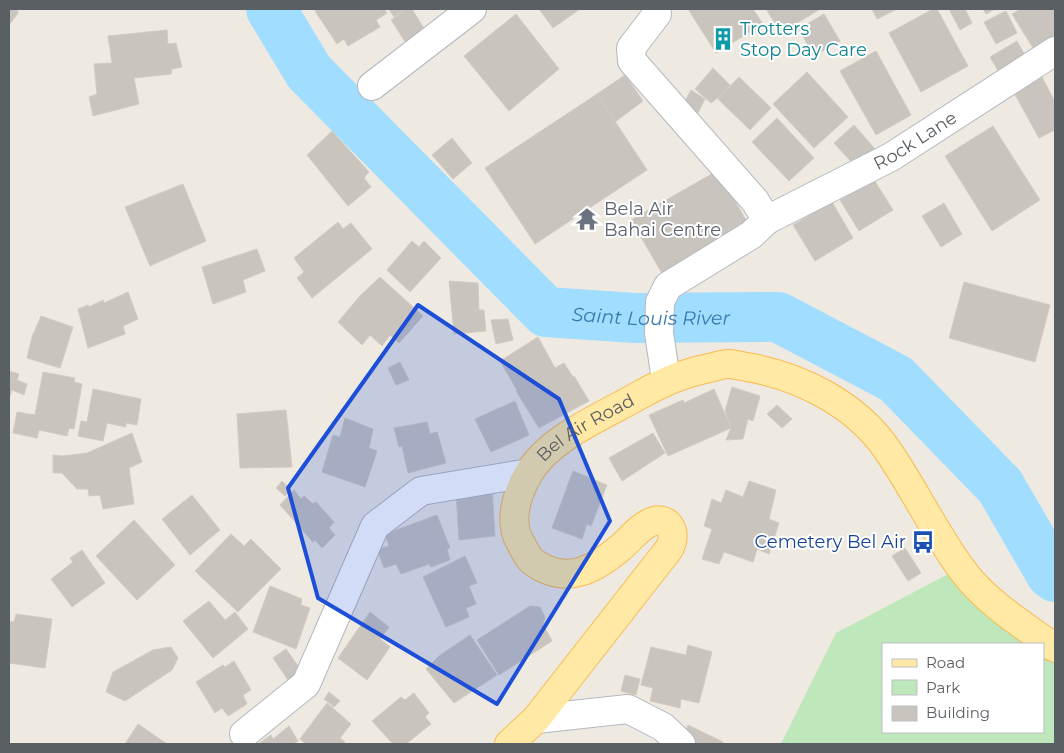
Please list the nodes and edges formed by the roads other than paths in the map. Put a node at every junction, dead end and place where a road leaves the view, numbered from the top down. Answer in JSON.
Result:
{"nodes":[{"id":1,"x":472,"y":9,"type":"edge"},
{"id":2,"x":657,"y":14,"type":"dead end"},
{"id":3,"x":1055,"y":51,"type":"edge"},
{"id":4,"x":372,"y":86,"type":"dead end"},
{"id":5,"x":768,"y":220,"type":"junction"},
{"id":6,"x":666,"y":380,"type":"junction"},
{"id":7,"x":529,"y":473,"type":"junction"},
{"id":8,"x":1055,"y":648,"type":"edge"},
{"id":9,"x":536,"y":719,"type":"junction"},
{"id":10,"x":244,"y":734,"type":"dead end"},
{"id":11,"x":509,"y":744,"type":"edge"},
{"id":12,"x":681,"y":744,"type":"edge"}],
"edges":[{"from":1,"to":4,"type":"street"},
{"from":2,"to":5,"type":"street"},
{"from":3,"to":5,"type":"street","name":"Rock Lane"},
{"from":5,"to":6,"type":"street","name":"Rock Lane"},
{"from":6,"to":7,"type":"main road","name":"Bel Air Road"},
{"from":6,"to":8,"type":"main road","name":"Bel Air Road"},
{"from":7,"to":9,"type":"main road","name":"Bel Air Road"},
{"from":7,"to":10,"type":"street"},
{"from":9,"to":11,"type":"main road","name":"Bel Air Road"},
{"from":9,"to":12,"type":"street"}]}
